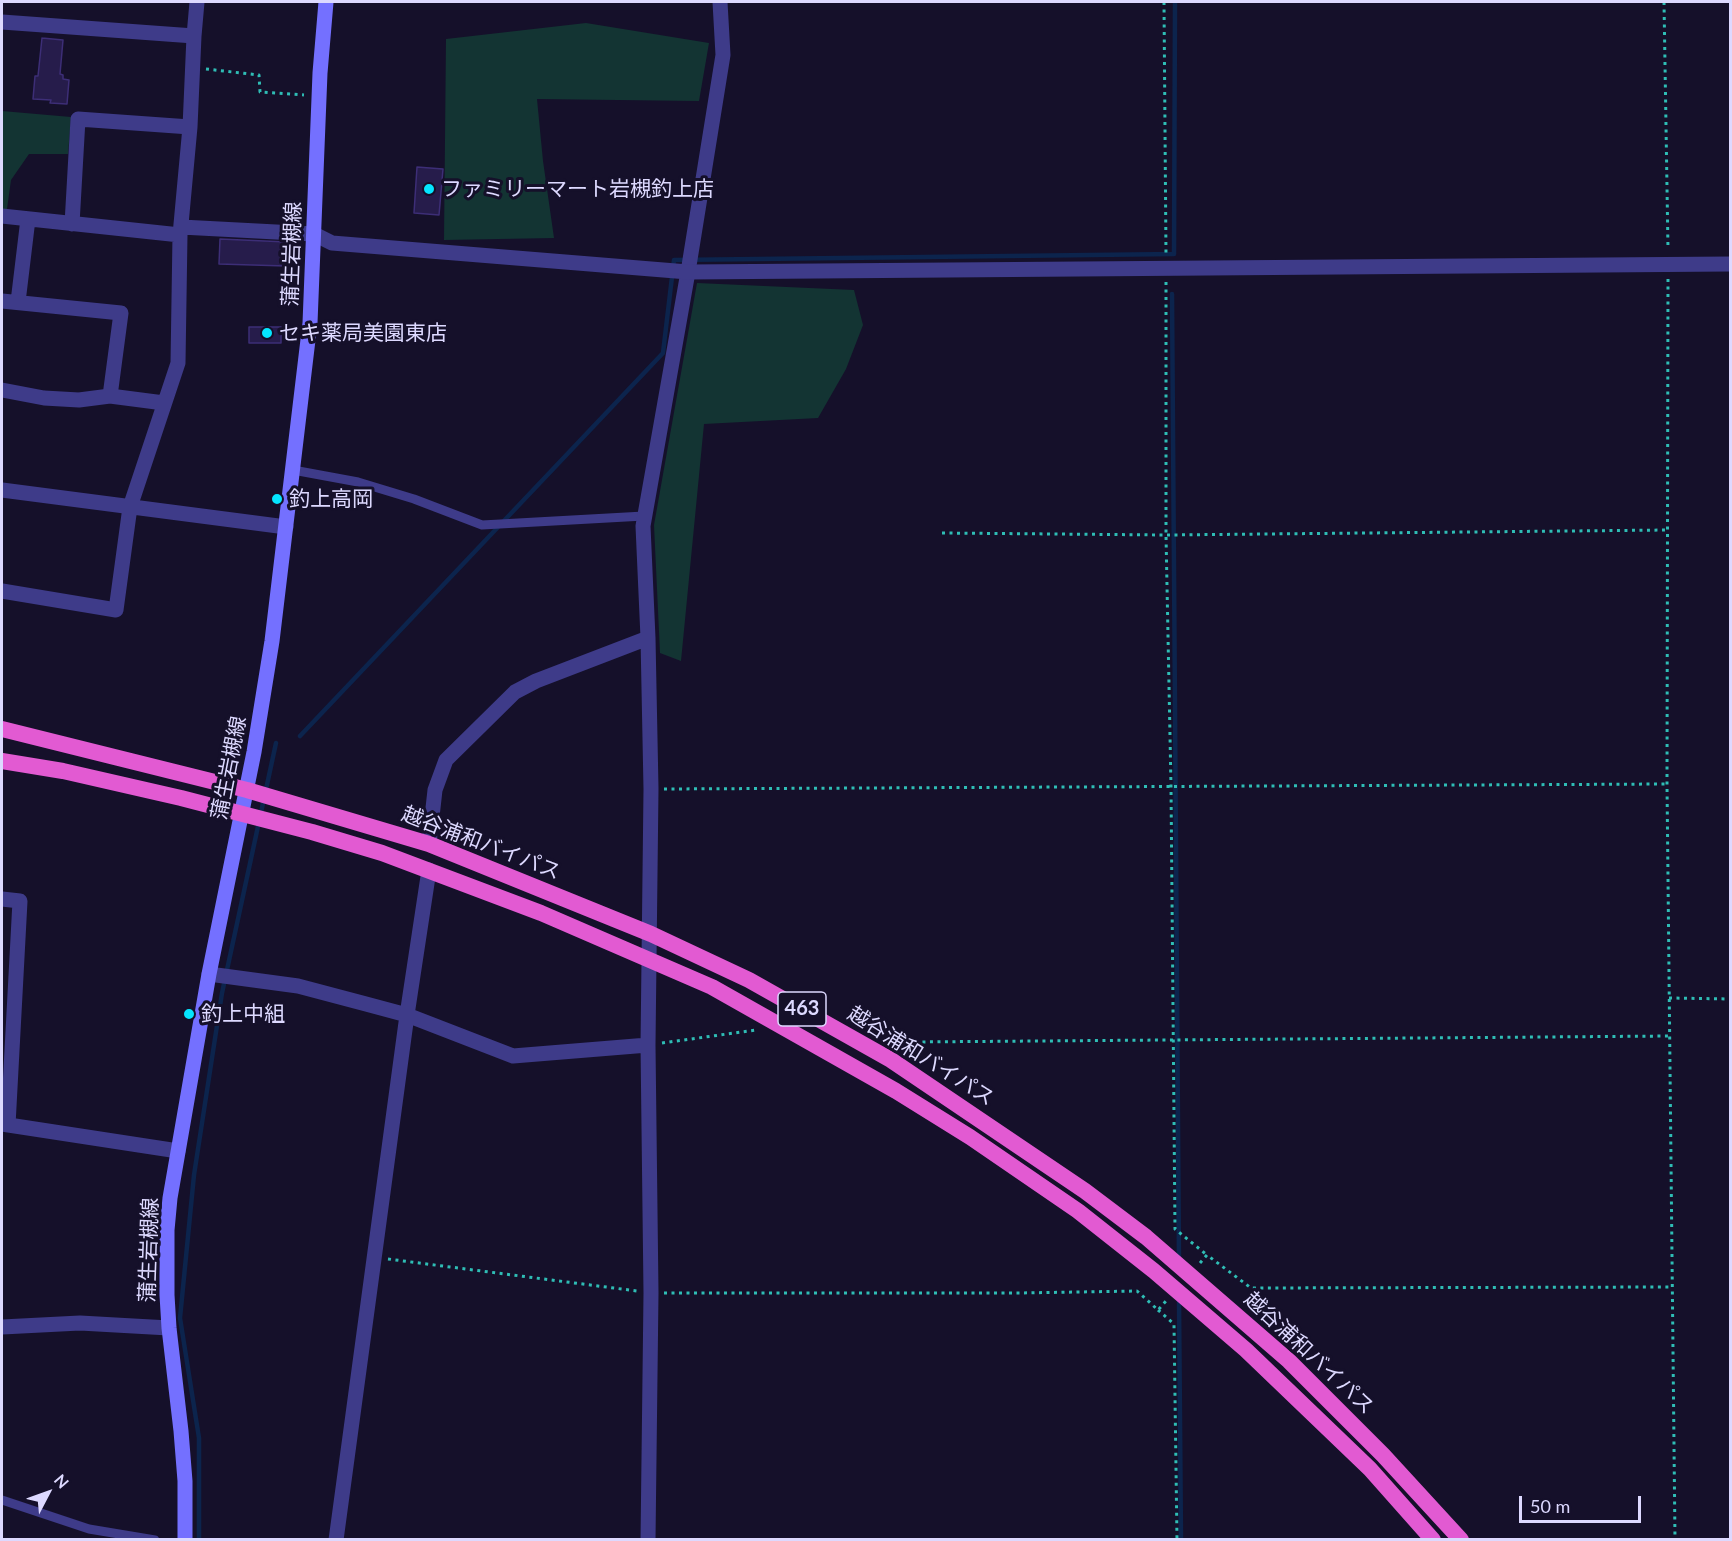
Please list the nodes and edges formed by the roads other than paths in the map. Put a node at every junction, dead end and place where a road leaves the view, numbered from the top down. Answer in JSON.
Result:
{"nodes":[{"id":1,"x":197,"y":2,"type":"edge"},
{"id":2,"x":326,"y":2,"type":"edge"},
{"id":3,"x":720,"y":2,"type":"edge"},
{"id":4,"x":2,"y":22,"type":"edge"},
{"id":5,"x":194,"y":36,"type":"junction"},
{"id":6,"x":190,"y":127,"type":"junction"},
{"id":7,"x":2,"y":216,"type":"edge"},
{"id":8,"x":28,"y":219,"type":"junction"},
{"id":9,"x":72,"y":224,"type":"junction"},
{"id":10,"x":181,"y":231,"type":"junction"},
{"id":11,"x":314,"y":234,"type":"junction"},
{"id":12,"x":1731,"y":264,"type":"edge"},
{"id":13,"x":688,"y":272,"type":"junction"},
{"id":14,"x":2,"y":301,"type":"edge"},
{"id":15,"x":18,"y":302,"type":"junction"},
{"id":16,"x":2,"y":390,"type":"edge"},
{"id":17,"x":110,"y":396,"type":"junction"},
{"id":18,"x":164,"y":403,"type":"junction"},
{"id":19,"x":293,"y":470,"type":"junction"},
{"id":20,"x":2,"y":490,"type":"edge"},
{"id":21,"x":130,"y":507,"type":"junction"},
{"id":22,"x":644,"y":516,"type":"junction"},
{"id":23,"x":286,"y":527,"type":"junction"},
{"id":24,"x":2,"y":591,"type":"edge"},
{"id":25,"x":648,"y":638,"type":"junction"},
{"id":26,"x":2,"y":729,"type":"edge"},
{"id":27,"x":2,"y":760,"type":"edge"},
{"id":28,"x":247,"y":790,"type":"junction"},
{"id":29,"x":242,"y":813,"type":"junction"},
{"id":30,"x":429,"y":844,"type":"junction"},
{"id":31,"x":429,"y":870,"type":"junction"},
{"id":32,"x":2,"y":899,"type":"edge"},
{"id":33,"x":651,"y":934,"type":"junction"},
{"id":34,"x":650,"y":960,"type":"junction"},
{"id":35,"x":208,"y":974,"type":"junction"},
{"id":36,"x":8,"y":990,"type":"edge"},
{"id":37,"x":407,"y":1015,"type":"junction"},
{"id":38,"x":648,"y":1045,"type":"junction"},
{"id":39,"x":6,"y":1074,"type":"edge"},
{"id":40,"x":5,"y":1125,"type":"edge"},
{"id":41,"x":178,"y":1151,"type":"junction"},
{"id":42,"x":2,"y":1327,"type":"edge"},
{"id":43,"x":168,"y":1329,"type":"junction"},
{"id":44,"x":2,"y":1500,"type":"edge"},
{"id":45,"x":155,"y":1539,"type":"edge"},
{"id":46,"x":185,"y":1539,"type":"edge"},
{"id":47,"x":336,"y":1539,"type":"edge"},
{"id":48,"x":648,"y":1539,"type":"edge"},
{"id":49,"x":1433,"y":1539,"type":"edge"},
{"id":50,"x":1461,"y":1539,"type":"edge"}],
"edges":[{"from":1,"to":5,"type":"street"},
{"from":2,"to":11,"type":"main road","name":"蒲生岩槻線"},
{"from":3,"to":13,"type":"street"},
{"from":4,"to":5,"type":"street"},
{"from":5,"to":6,"type":"street"},
{"from":6,"to":9,"type":"street"},
{"from":6,"to":10,"type":"street"},
{"from":7,"to":8,"type":"street"},
{"from":8,"to":9,"type":"street"},
{"from":8,"to":15,"type":"street"},
{"from":9,"to":10,"type":"street"},
{"from":10,"to":11,"type":"street"},
{"from":10,"to":18,"type":"street"},
{"from":11,"to":13,"type":"street"},
{"from":11,"to":19,"type":"main road","name":"蒲生岩槻線"},
{"from":12,"to":13,"type":"street"},
{"from":13,"to":22,"type":"street"},
{"from":14,"to":15,"type":"street"},
{"from":15,"to":17,"type":"street"},
{"from":16,"to":17,"type":"street"},
{"from":17,"to":18,"type":"street"},
{"from":18,"to":21,"type":"street"},
{"from":19,"to":22,"type":"lane"},
{"from":19,"to":23,"type":"main road","name":"蒲生岩槻線"},
{"from":20,"to":21,"type":"street"},
{"from":21,"to":23,"type":"street"},
{"from":21,"to":24,"type":"street"},
{"from":22,"to":25,"type":"street"},
{"from":23,"to":28,"type":"main road","name":"蒲生岩槻線"},
{"from":25,"to":30,"type":"street"},
{"from":25,"to":33,"type":"street"},
{"from":26,"to":28,"type":"highway","name":"越谷浦和バイパス","number":"463"},
{"from":27,"to":29,"type":"highway","name":"越谷浦和バイパス","number":"463"},
{"from":28,"to":29,"type":"main road","name":"蒲生岩槻線"},
{"from":28,"to":30,"type":"highway","name":"越谷浦和バイパス","number":"463"},
{"from":29,"to":31,"type":"highway","name":"越谷浦和バイパス","number":"463"},
{"from":29,"to":35,"type":"main road","name":"蒲生岩槻線"},
{"from":30,"to":33,"type":"highway","name":"越谷浦和バイパス","number":"463"},
{"from":31,"to":34,"type":"highway","name":"越谷浦和バイパス","number":"463"},
{"from":31,"to":37,"type":"street"},
{"from":32,"to":36,"type":"street"},
{"from":33,"to":34,"type":"street"},
{"from":33,"to":50,"type":"highway","name":"越谷浦和バイパス","number":"463"},
{"from":34,"to":38,"type":"street"},
{"from":34,"to":49,"type":"highway","name":"越谷浦和バイパス","number":"463"},
{"from":35,"to":37,"type":"street"},
{"from":35,"to":41,"type":"main road","name":"蒲生岩槻線"},
{"from":36,"to":39,"type":"street"},
{"from":37,"to":38,"type":"street"},
{"from":37,"to":47,"type":"street"},
{"from":38,"to":48,"type":"street"},
{"from":39,"to":40,"type":"street"},
{"from":40,"to":41,"type":"street"},
{"from":41,"to":43,"type":"main road","name":"蒲生岩槻線"},
{"from":42,"to":43,"type":"street"},
{"from":43,"to":46,"type":"main road","name":"蒲生岩槻線"},
{"from":44,"to":45,"type":"lane"}]}
